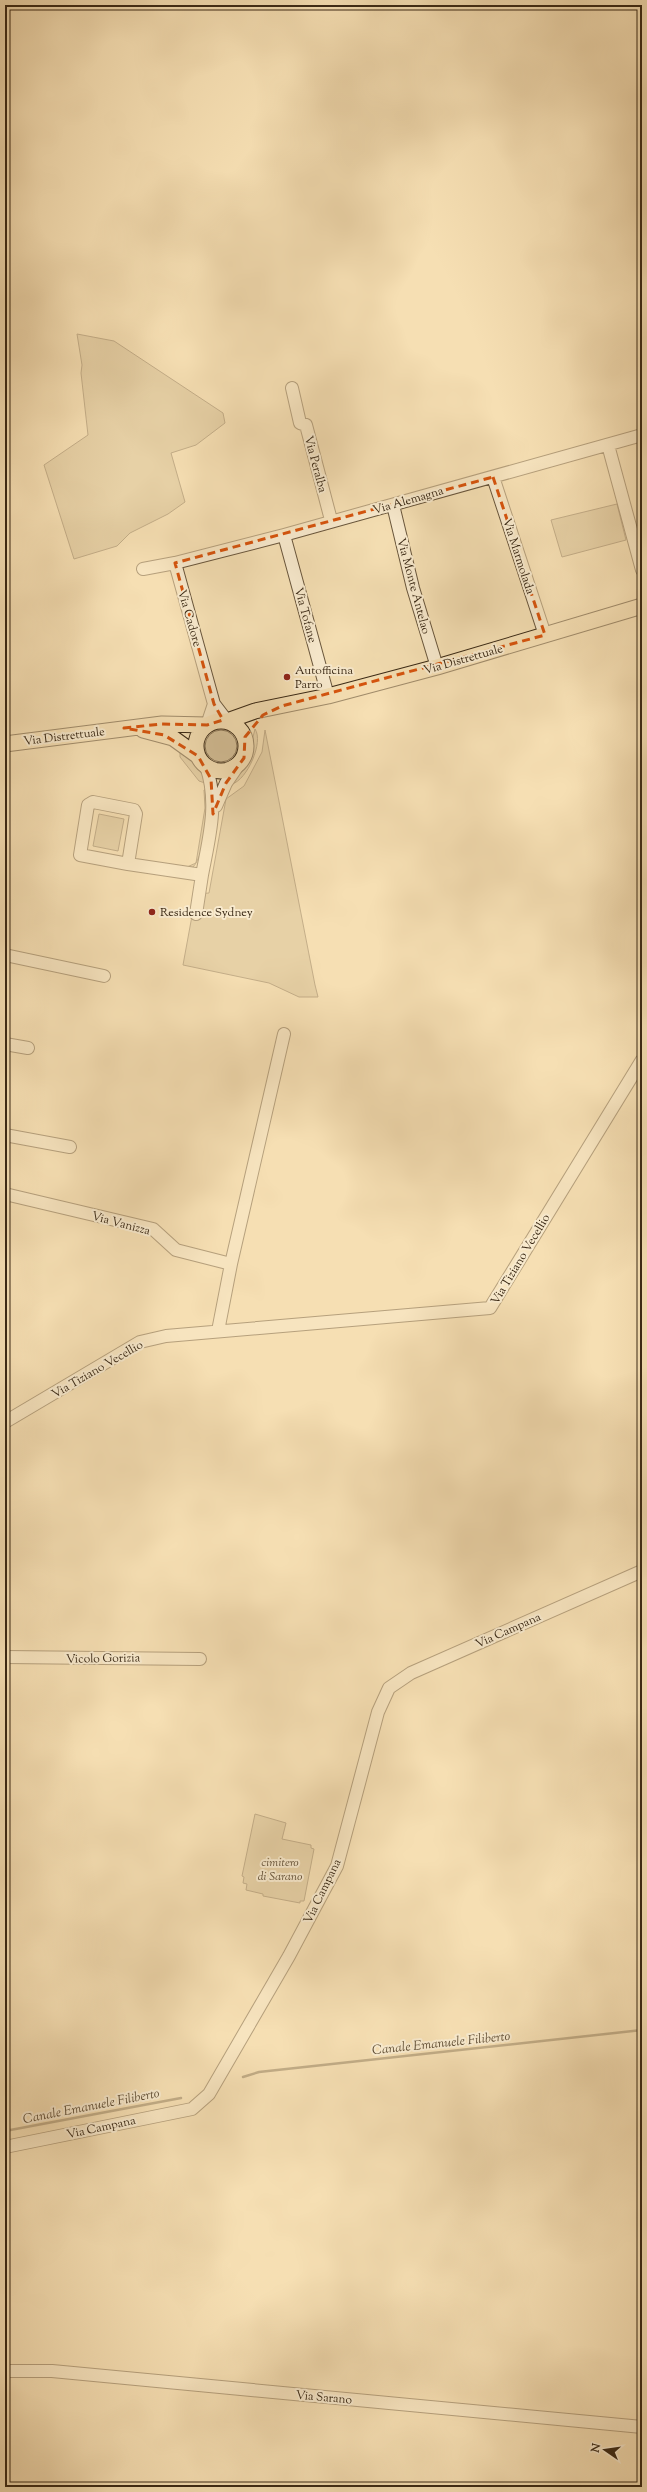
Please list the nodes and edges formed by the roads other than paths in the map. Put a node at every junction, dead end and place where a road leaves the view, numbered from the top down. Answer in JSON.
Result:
{"nodes":[{"id":1,"x":292,"y":388,"type":"dead end"},
{"id":2,"x":642,"y":435,"type":"edge"},
{"id":3,"x":608,"y":445,"type":"junction"},
{"id":4,"x":493,"y":477,"type":"junction"},
{"id":5,"x":393,"y":505,"type":"junction"},
{"id":6,"x":331,"y":520,"type":"junction"},
{"id":7,"x":284,"y":535,"type":"junction"},
{"id":8,"x":174,"y":563,"type":"junction"},
{"id":9,"x":143,"y":569,"type":"dead end"},
{"id":10,"x":642,"y":570,"type":"edge"},
{"id":11,"x":642,"y":606,"type":"edge"},
{"id":12,"x":545,"y":636,"type":"junction"},
{"id":13,"x":437,"y":667,"type":"junction"},
{"id":14,"x":328,"y":696,"type":"junction"},
{"id":15,"x":214,"y":704,"type":"junction"},
{"id":16,"x":282,"y":706,"type":"junction"},
{"id":17,"x":227,"y":721,"type":"junction"},
{"id":18,"x":207,"y":725,"type":"junction"},
{"id":19,"x":124,"y":728,"type":"junction"},
{"id":20,"x":245,"y":737,"type":"junction"},
{"id":21,"x":5,"y":744,"type":"edge"},
{"id":22,"x":202,"y":761,"type":"junction"},
{"id":23,"x":239,"y":764,"type":"junction"},
{"id":24,"x":213,"y":814,"type":"junction"},
{"id":25,"x":128,"y":864,"type":"junction"},
{"id":26,"x":202,"y":875,"type":"junction"},
{"id":27,"x":196,"y":914,"type":"dead end"},
{"id":28,"x":5,"y":955,"type":"edge"},
{"id":29,"x":104,"y":976,"type":"dead end"},
{"id":30,"x":284,"y":1034,"type":"dead end"},
{"id":31,"x":5,"y":1044,"type":"edge"},
{"id":32,"x":28,"y":1048,"type":"dead end"},
{"id":33,"x":642,"y":1060,"type":"edge"},
{"id":34,"x":5,"y":1135,"type":"edge"},
{"id":35,"x":70,"y":1147,"type":"dead end"},
{"id":36,"x":5,"y":1194,"type":"edge"},
{"id":37,"x":231,"y":1264,"type":"junction"},
{"id":38,"x":218,"y":1331,"type":"junction"},
{"id":39,"x":5,"y":1422,"type":"edge"},
{"id":40,"x":642,"y":1571,"type":"edge"},
{"id":41,"x":5,"y":1658,"type":"edge"},
{"id":42,"x":200,"y":1658,"type":"dead end"},
{"id":43,"x":5,"y":2147,"type":"edge"},
{"id":44,"x":5,"y":2371,"type":"edge"},
{"id":45,"x":642,"y":2427,"type":"edge"}],
"edges":[{"from":1,"to":6,"type":"street","name":"Via Peralba"},
{"from":2,"to":3,"type":"street","name":"Via Alemagna"},
{"from":3,"to":4,"type":"street","name":"Via Alemagna"},
{"from":3,"to":10,"type":"street"},
{"from":4,"to":5,"type":"street","name":"Via Alemagna"},
{"from":4,"to":12,"type":"street","name":"Via Marmolada"},
{"from":5,"to":6,"type":"street","name":"Via Alemagna"},
{"from":5,"to":13,"type":"street","name":"Via Monte Antelao"},
{"from":6,"to":7,"type":"street","name":"Via Alemagna"},
{"from":7,"to":8,"type":"street","name":"Via Alemagna"},
{"from":7,"to":14,"type":"street","name":"Via Tofane"},
{"from":8,"to":9,"type":"street"},
{"from":8,"to":15,"type":"street","name":"Via Cadore"},
{"from":11,"to":12,"type":"main road","name":"Via Distrettuale"},
{"from":12,"to":13,"type":"main road","name":"Via Distrettuale"},
{"from":13,"to":14,"type":"main road","name":"Via Distrettuale"},
{"from":14,"to":16,"type":"main road","name":"Via Distrettuale"},
{"from":15,"to":17,"type":"street","name":"Via Cadore"},
{"from":15,"to":18,"type":"street"},
{"from":16,"to":17,"type":"main road"},
{"from":16,"to":20,"type":"main road"},
{"from":17,"to":18,"type":"main road"},
{"from":17,"to":20,"type":"main road"},
{"from":18,"to":19,"type":"main road","name":"Via Distrettuale"},
{"from":18,"to":22,"type":"main road"},
{"from":19,"to":21,"type":"main road","name":"Via Distrettuale"},
{"from":19,"to":22,"type":"main road"},
{"from":20,"to":23,"type":"main road"},
{"from":22,"to":23,"type":"main road"},
{"from":22,"to":24,"type":"street"},
{"from":23,"to":24,"type":"street"},
{"from":24,"to":26,"type":"street"},
{"from":25,"to":25,"type":"street"},
{"from":25,"to":26,"type":"street"},
{"from":26,"to":27,"type":"street"},
{"from":28,"to":29,"type":"street"},
{"from":30,"to":37,"type":"street"},
{"from":31,"to":32,"type":"street"},
{"from":33,"to":38,"type":"street","name":"Via Tiziano Vecellio"},
{"from":34,"to":35,"type":"street"},
{"from":36,"to":37,"type":"street","name":"Via Vanizza"},
{"from":37,"to":38,"type":"street"},
{"from":38,"to":39,"type":"street","name":"Via Tiziano Vecellio"},
{"from":40,"to":43,"type":"street","name":"Via Campana"},
{"from":41,"to":42,"type":"street","name":"Vicolo Gorizia"},
{"from":44,"to":45,"type":"street","name":"Via Sarano"}]}
